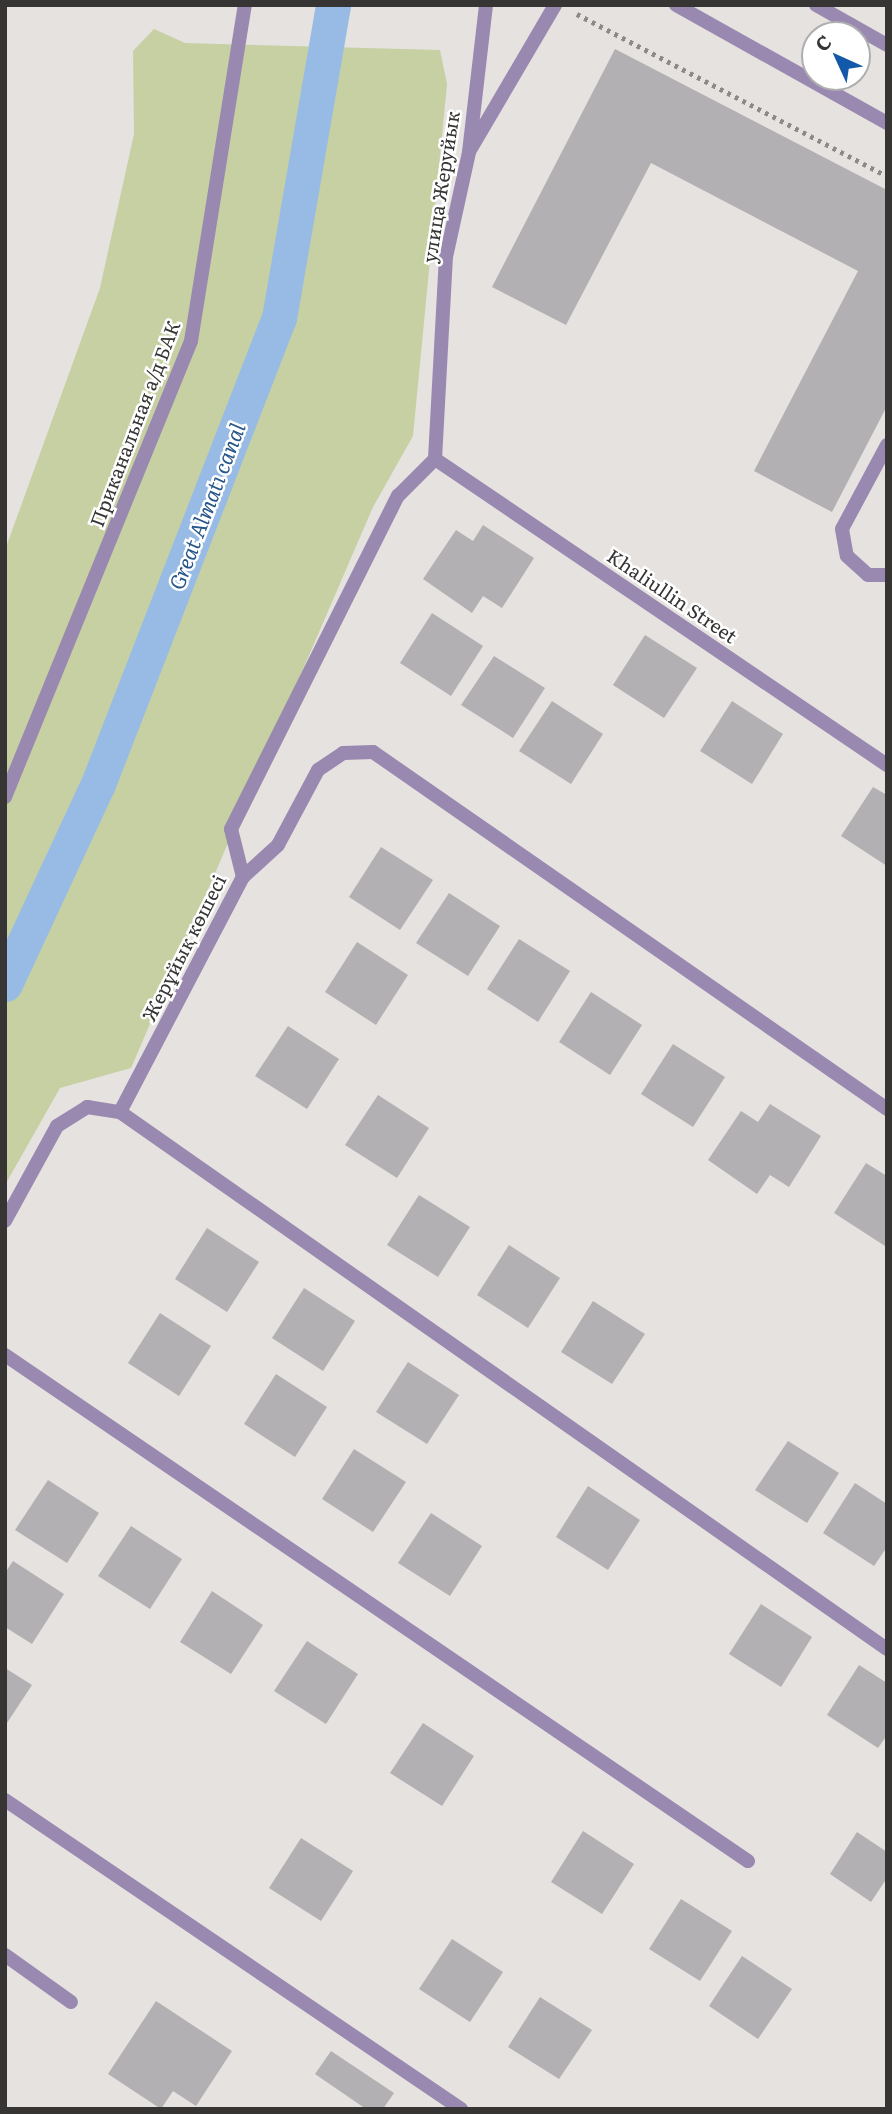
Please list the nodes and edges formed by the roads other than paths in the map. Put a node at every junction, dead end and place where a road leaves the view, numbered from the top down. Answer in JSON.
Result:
{"nodes":[{"id":1,"x":245,"y":5,"type":"edge"},
{"id":2,"x":486,"y":5,"type":"edge"},
{"id":3,"x":555,"y":5,"type":"edge"},
{"id":4,"x":676,"y":5,"type":"edge"},
{"id":5,"x":816,"y":5,"type":"edge"},
{"id":6,"x":887,"y":45,"type":"edge"},
{"id":7,"x":887,"y":123,"type":"edge"},
{"id":8,"x":469,"y":152,"type":"junction"},
{"id":9,"x":887,"y":444,"type":"edge"},
{"id":10,"x":435,"y":459,"type":"junction"},
{"id":11,"x":887,"y":575,"type":"edge"},
{"id":12,"x":887,"y":765,"type":"edge"},
{"id":13,"x":5,"y":797,"type":"edge"},
{"id":14,"x":243,"y":877,"type":"junction"},
{"id":15,"x":887,"y":1109,"type":"edge"},
{"id":16,"x":120,"y":1112,"type":"junction"},
{"id":17,"x":5,"y":1222,"type":"edge"},
{"id":18,"x":5,"y":1355,"type":"edge"},
{"id":19,"x":887,"y":1649,"type":"edge"},
{"id":20,"x":5,"y":1800,"type":"edge"},
{"id":21,"x":748,"y":1861,"type":"dead end"},
{"id":22,"x":5,"y":1955,"type":"edge"},
{"id":23,"x":71,"y":2002,"type":"dead end"},
{"id":24,"x":461,"y":2109,"type":"edge"}],
"edges":[{"from":1,"to":13,"type":"street","name":"Приканальная а/д БАК"},
{"from":2,"to":8,"type":"street","name":"улица Жеруйык"},
{"from":3,"to":8,"type":"street"},
{"from":4,"to":7,"type":"street"},
{"from":5,"to":6,"type":"street"},
{"from":8,"to":10,"type":"street","name":"улица Жеруйык"},
{"from":9,"to":11,"type":"street"},
{"from":10,"to":12,"type":"street","name":"Khaliullin Street"},
{"from":10,"to":14,"type":"street","name":"Жерұйық көшесі"},
{"from":14,"to":15,"type":"street"},
{"from":14,"to":16,"type":"street","name":"Жерұйық көшесі"},
{"from":16,"to":17,"type":"street"},
{"from":16,"to":19,"type":"street"},
{"from":18,"to":21,"type":"street"},
{"from":20,"to":24,"type":"street"},
{"from":22,"to":23,"type":"street"}]}
